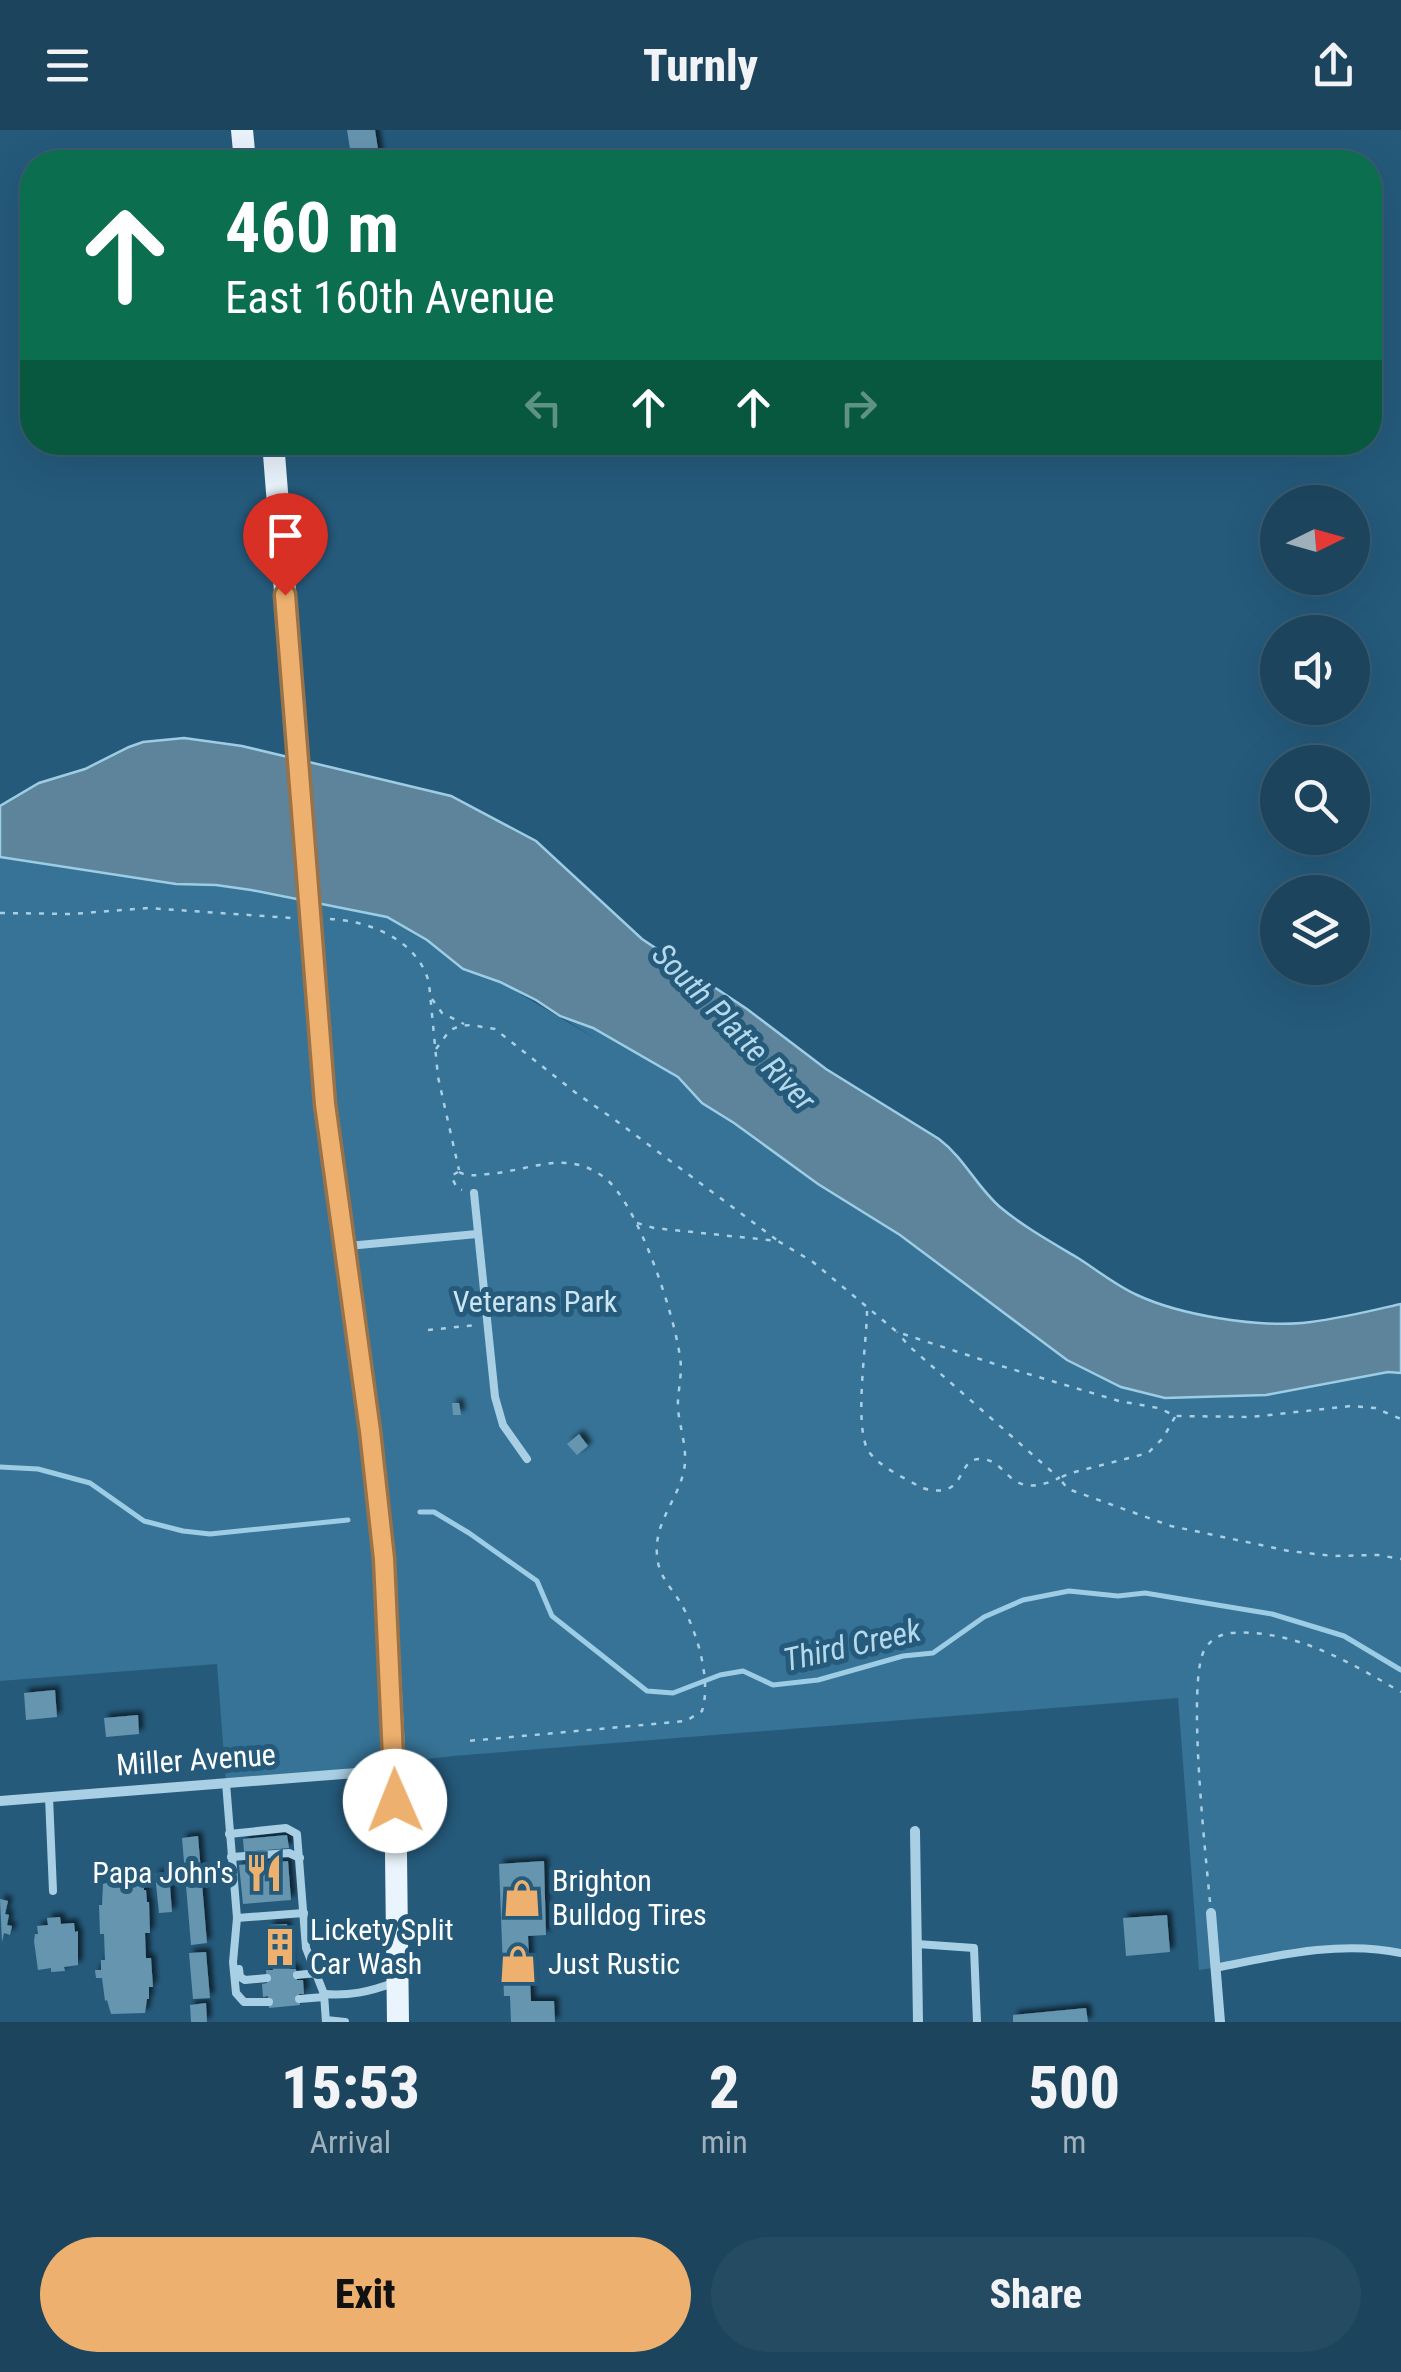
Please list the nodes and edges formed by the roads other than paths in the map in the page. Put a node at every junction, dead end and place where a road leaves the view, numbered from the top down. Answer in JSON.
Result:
{"nodes":[{"id":1,"x":274,"y":455,"type":"edge"},
{"id":2,"x":474,"y":1193,"type":"road end"},
{"id":3,"x":478,"y":1234,"type":"junction"},
{"id":4,"x":343,"y":1246,"type":"junction"},
{"id":5,"x":527,"y":1460,"type":"dead end"},
{"id":6,"x":395,"y":1770,"type":"junction"},
{"id":7,"x":226,"y":1783,"type":"junction"},
{"id":8,"x":49,"y":1798,"type":"junction"},
{"id":9,"x":0,"y":1801,"type":"edge"},
{"id":10,"x":915,"y":1831,"type":"dead end"},
{"id":11,"x":229,"y":1834,"type":"junction"},
{"id":12,"x":231,"y":1858,"type":"junction"},
{"id":13,"x":300,"y":1858,"type":"junction"},
{"id":14,"x":53,"y":1891,"type":"dead end"},
{"id":15,"x":304,"y":1913,"type":"junction"},
{"id":16,"x":1211,"y":1913,"type":"road end"},
{"id":17,"x":236,"y":1918,"type":"junction"},
{"id":18,"x":235,"y":1940,"type":"junction"},
{"id":19,"x":916,"y":1944,"type":"junction"},
{"id":20,"x":1401,"y":1953,"type":"edge"},
{"id":21,"x":1216,"y":1968,"type":"junction"},
{"id":22,"x":316,"y":1973,"type":"junction"},
{"id":23,"x":297,"y":1975,"type":"dead end"},
{"id":24,"x":267,"y":1978,"type":"dead end"},
{"id":25,"x":397,"y":1982,"type":"junction"},
{"id":26,"x":324,"y":1996,"type":"junction"},
{"id":27,"x":299,"y":1999,"type":"dead end"},
{"id":28,"x":269,"y":2002,"type":"dead end"},
{"id":29,"x":326,"y":2021,"type":"edge"},
{"id":30,"x":345,"y":2022,"type":"edge"},
{"id":31,"x":398,"y":2022,"type":"edge"},
{"id":32,"x":918,"y":2022,"type":"edge"},
{"id":33,"x":977,"y":2022,"type":"edge"},
{"id":34,"x":1220,"y":2022,"type":"edge"}],
"edges":[{"from":1,"to":4,"type":"main road","bridge":true},
{"from":2,"to":3,"type":"lane"},
{"from":3,"to":4,"type":"lane"},
{"from":3,"to":5,"type":"lane"},
{"from":4,"to":6,"type":"main road"},
{"from":6,"to":7,"type":"street","name":"Miller Avenue"},
{"from":6,"to":25,"type":"main road"},
{"from":7,"to":8,"type":"street","name":"Miller Avenue"},
{"from":7,"to":11,"type":"lane"},
{"from":8,"to":9,"type":"street","name":"Miller Avenue"},
{"from":8,"to":14,"type":"lane"},
{"from":10,"to":19,"type":"street"},
{"from":11,"to":12,"type":"lane"},
{"from":11,"to":13,"type":"lane"},
{"from":12,"to":13,"type":"lane"},
{"from":12,"to":17,"type":"lane"},
{"from":13,"to":15,"type":"lane"},
{"from":15,"to":17,"type":"lane"},
{"from":15,"to":22,"type":"lane"},
{"from":16,"to":21,"type":"street"},
{"from":17,"to":18,"type":"lane"},
{"from":18,"to":24,"type":"lane"},
{"from":18,"to":28,"type":"lane"},
{"from":19,"to":32,"type":"street"},
{"from":19,"to":33,"type":"lane"},
{"from":20,"to":21,"type":"lane"},
{"from":21,"to":34,"type":"street"},
{"from":22,"to":23,"type":"lane"},
{"from":22,"to":26,"type":"lane"},
{"from":25,"to":26,"type":"lane"},
{"from":25,"to":31,"type":"main road"},
{"from":26,"to":27,"type":"lane"},
{"from":26,"to":29,"type":"lane"},
{"from":29,"to":30,"type":"lane"}]}
